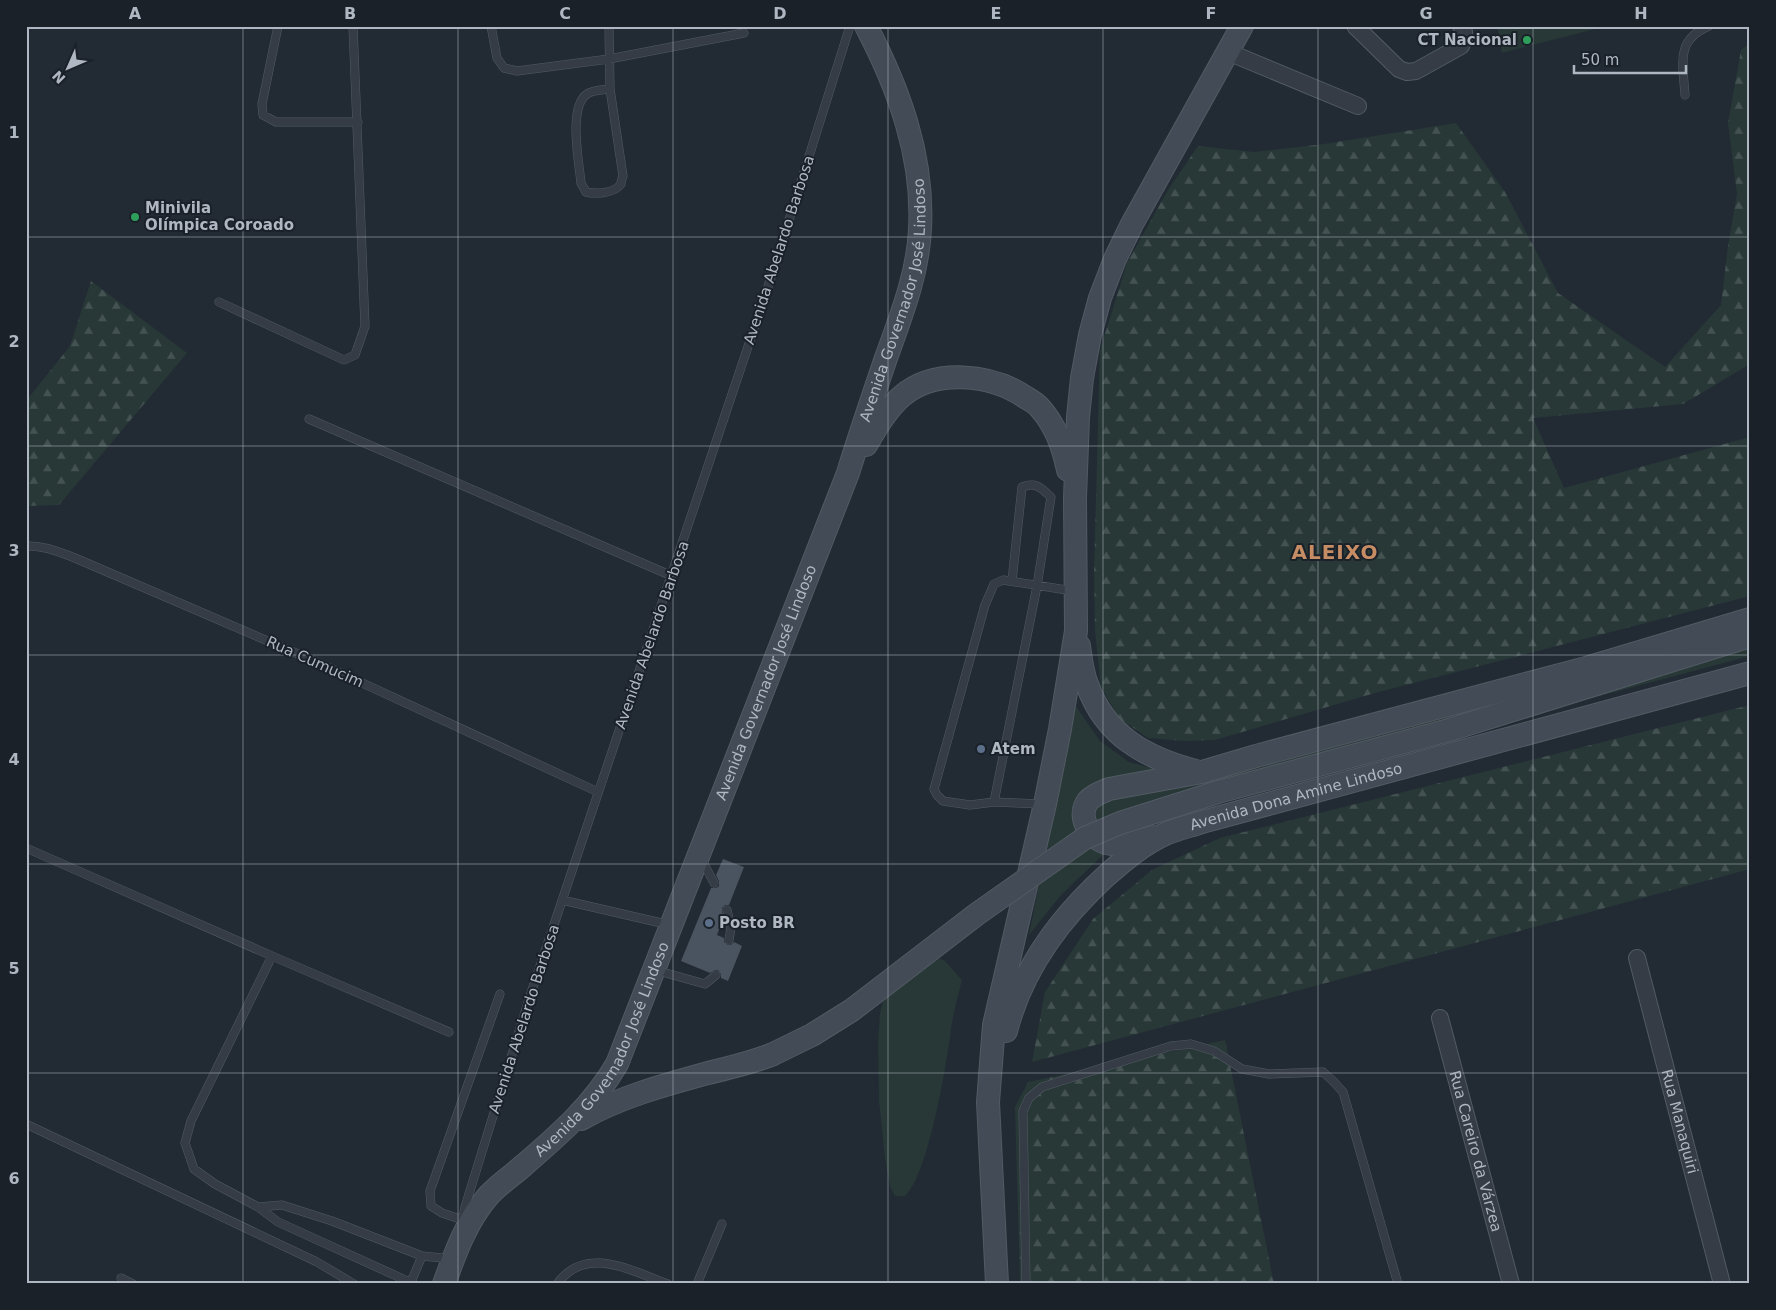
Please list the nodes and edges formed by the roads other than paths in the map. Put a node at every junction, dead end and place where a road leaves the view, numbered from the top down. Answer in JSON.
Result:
{"nodes":[{"id":1,"x":278,"y":26,"type":"edge"},
{"id":2,"x":353,"y":26,"type":"edge"},
{"id":3,"x":491,"y":26,"type":"edge"},
{"id":4,"x":609,"y":26,"type":"edge"},
{"id":5,"x":850,"y":26,"type":"edge"},
{"id":6,"x":866,"y":26,"type":"edge"},
{"id":7,"x":1242,"y":26,"type":"edge"},
{"id":8,"x":1354,"y":26,"type":"edge"},
{"id":9,"x":1460,"y":26,"type":"edge"},
{"id":10,"x":1709,"y":26,"type":"edge"},
{"id":11,"x":744,"y":32,"type":"dead end"},
{"id":12,"x":1228,"y":52,"type":"junction"},
{"id":13,"x":609,"y":59,"type":"junction"},
{"id":14,"x":610,"y":89,"type":"junction"},
{"id":15,"x":1685,"y":94,"type":"dead end"},
{"id":16,"x":1358,"y":106,"type":"dead end"},
{"id":17,"x":358,"y":122,"type":"junction"},
{"id":18,"x":219,"y":302,"type":"dead end"},
{"id":19,"x":309,"y":419,"type":"dead end"},
{"id":20,"x":848,"y":473,"type":"junction"},
{"id":21,"x":1075,"y":498,"type":"junction"},
{"id":22,"x":26,"y":546,"type":"edge"},
{"id":23,"x":672,"y":576,"type":"junction"},
{"id":24,"x":1012,"y":581,"type":"junction"},
{"id":25,"x":1037,"y":586,"type":"junction"},
{"id":26,"x":1075,"y":591,"type":"junction"},
{"id":27,"x":1750,"y":619,"type":"edge"},
{"id":28,"x":1076,"y":631,"type":"junction"},
{"id":29,"x":1750,"y":636,"type":"edge"},
{"id":30,"x":1750,"y":673,"type":"edge"},
{"id":31,"x":1202,"y":772,"type":"junction"},
{"id":32,"x":598,"y":792,"type":"junction"},
{"id":33,"x":994,"y":802,"type":"junction"},
{"id":34,"x":1045,"y":804,"type":"junction"},
{"id":35,"x":1164,"y":835,"type":"junction"},
{"id":36,"x":26,"y":848,"type":"edge"},
{"id":37,"x":699,"y":854,"type":"junction"},
{"id":38,"x":714,"y":883,"type":"dead end"},
{"id":39,"x":562,"y":900,"type":"junction"},
{"id":40,"x":727,"y":910,"type":"dead end"},
{"id":41,"x":671,"y":925,"type":"junction"},
{"id":42,"x":729,"y":940,"type":"dead end"},
{"id":43,"x":272,"y":956,"type":"junction"},
{"id":44,"x":1636,"y":958,"type":"dead end"},
{"id":45,"x":654,"y":970,"type":"junction"},
{"id":46,"x":716,"y":975,"type":"dead end"},
{"id":47,"x":500,"y":994,"type":"dead end"},
{"id":48,"x":1440,"y":1018,"type":"dead end"},
{"id":49,"x":449,"y":1032,"type":"dead end"},
{"id":50,"x":988,"y":1102,"type":"junction"},
{"id":51,"x":26,"y":1124,"type":"edge"},
{"id":52,"x":568,"y":1127,"type":"junction"},
{"id":53,"x":258,"y":1207,"type":"junction"},
{"id":54,"x":463,"y":1220,"type":"junction"},
{"id":55,"x":722,"y":1224,"type":"dead end"},
{"id":56,"x":456,"y":1252,"type":"junction"},
{"id":57,"x":422,"y":1256,"type":"junction"},
{"id":58,"x":121,"y":1278,"type":"dead end"},
{"id":59,"x":412,"y":1283,"type":"edge"},
{"id":60,"x":133,"y":1284,"type":"edge"},
{"id":61,"x":354,"y":1284,"type":"edge"},
{"id":62,"x":444,"y":1284,"type":"edge"},
{"id":63,"x":557,"y":1284,"type":"edge"},
{"id":64,"x":668,"y":1284,"type":"edge"},
{"id":65,"x":697,"y":1284,"type":"edge"},
{"id":66,"x":997,"y":1284,"type":"edge"},
{"id":67,"x":1026,"y":1284,"type":"edge"},
{"id":68,"x":1398,"y":1284,"type":"edge"},
{"id":69,"x":1511,"y":1284,"type":"edge"},
{"id":70,"x":1722,"y":1284,"type":"edge"}],
"edges":[{"from":1,"to":17,"type":"lane"},
{"from":2,"to":17,"type":"lane"},
{"from":3,"to":13,"type":"lane"},
{"from":4,"to":13,"type":"lane"},
{"from":5,"to":23,"type":"lane","name":"Avenida Abelardo Barbosa"},
{"from":6,"to":20,"type":"main road","name":"Avenida Governador José Lindoso"},
{"from":7,"to":12,"type":"main road"},
{"from":8,"to":9,"type":"street"},
{"from":10,"to":15,"type":"lane"},
{"from":11,"to":13,"type":"lane"},
{"from":12,"to":16,"type":"street"},
{"from":12,"to":21,"type":"main road"},
{"from":13,"to":14,"type":"lane"},
{"from":14,"to":14,"type":"lane"},
{"from":17,"to":18,"type":"lane"},
{"from":19,"to":23,"type":"lane"},
{"from":20,"to":21,"type":"main road"},
{"from":20,"to":37,"type":"main road","name":"Avenida Governador José Lindoso"},
{"from":21,"to":26,"type":"main road"},
{"from":22,"to":32,"type":"lane","name":"Rua Cumucim"},
{"from":23,"to":32,"type":"lane","name":"Avenida Abelardo Barbosa"},
{"from":24,"to":25,"type":"lane"},
{"from":24,"to":25,"type":"lane"},
{"from":24,"to":33,"type":"lane"},
{"from":25,"to":26,"type":"lane"},
{"from":25,"to":33,"type":"lane"},
{"from":26,"to":28,"type":"main road"},
{"from":27,"to":31,"type":"main road"},
{"from":28,"to":31,"type":"main road"},
{"from":28,"to":34,"type":"main road"},
{"from":29,"to":52,"type":"main road","bridge":true},
{"from":30,"to":35,"type":"main road","name":"Avenida Dona Amine Lindoso"},
{"from":31,"to":35,"type":"main road"},
{"from":32,"to":39,"type":"lane","name":"Avenida Abelardo Barbosa"},
{"from":33,"to":34,"type":"lane"},
{"from":34,"to":50,"type":"main road"},
{"from":35,"to":50,"type":"main road","name":"Avenida Dona Amine Lindoso"},
{"from":36,"to":43,"type":"lane"},
{"from":37,"to":38,"type":"lane"},
{"from":37,"to":41,"type":"main road","name":"Avenida Governador José Lindoso"},
{"from":39,"to":41,"type":"lane"},
{"from":39,"to":54,"type":"lane","name":"Avenida Abelardo Barbosa"},
{"from":40,"to":42,"type":"lane"},
{"from":41,"to":45,"type":"main road","name":"Avenida Governador José Lindoso"},
{"from":43,"to":49,"type":"lane"},
{"from":43,"to":53,"type":"lane"},
{"from":44,"to":70,"type":"street","name":"Rua Manaquiri"},
{"from":45,"to":46,"type":"lane"},
{"from":45,"to":52,"type":"main road","name":"Avenida Governador José Lindoso"},
{"from":47,"to":54,"type":"lane"},
{"from":48,"to":69,"type":"street","name":"Rua Careiro da Várzea"},
{"from":50,"to":66,"type":"main road"},
{"from":51,"to":61,"type":"lane"},
{"from":52,"to":56,"type":"main road","name":"Avenida Governador José Lindoso"},
{"from":53,"to":57,"type":"lane"},
{"from":53,"to":59,"type":"lane"},
{"from":54,"to":56,"type":"lane","name":"Avenida Abelardo Barbosa"},
{"from":55,"to":65,"type":"lane"},
{"from":56,"to":57,"type":"lane"},
{"from":56,"to":62,"type":"main road","name":"Avenida Governador José Lindoso"},
{"from":57,"to":59,"type":"lane"},
{"from":58,"to":60,"type":"lane"},
{"from":63,"to":64,"type":"lane"},
{"from":67,"to":68,"type":"lane"}]}
